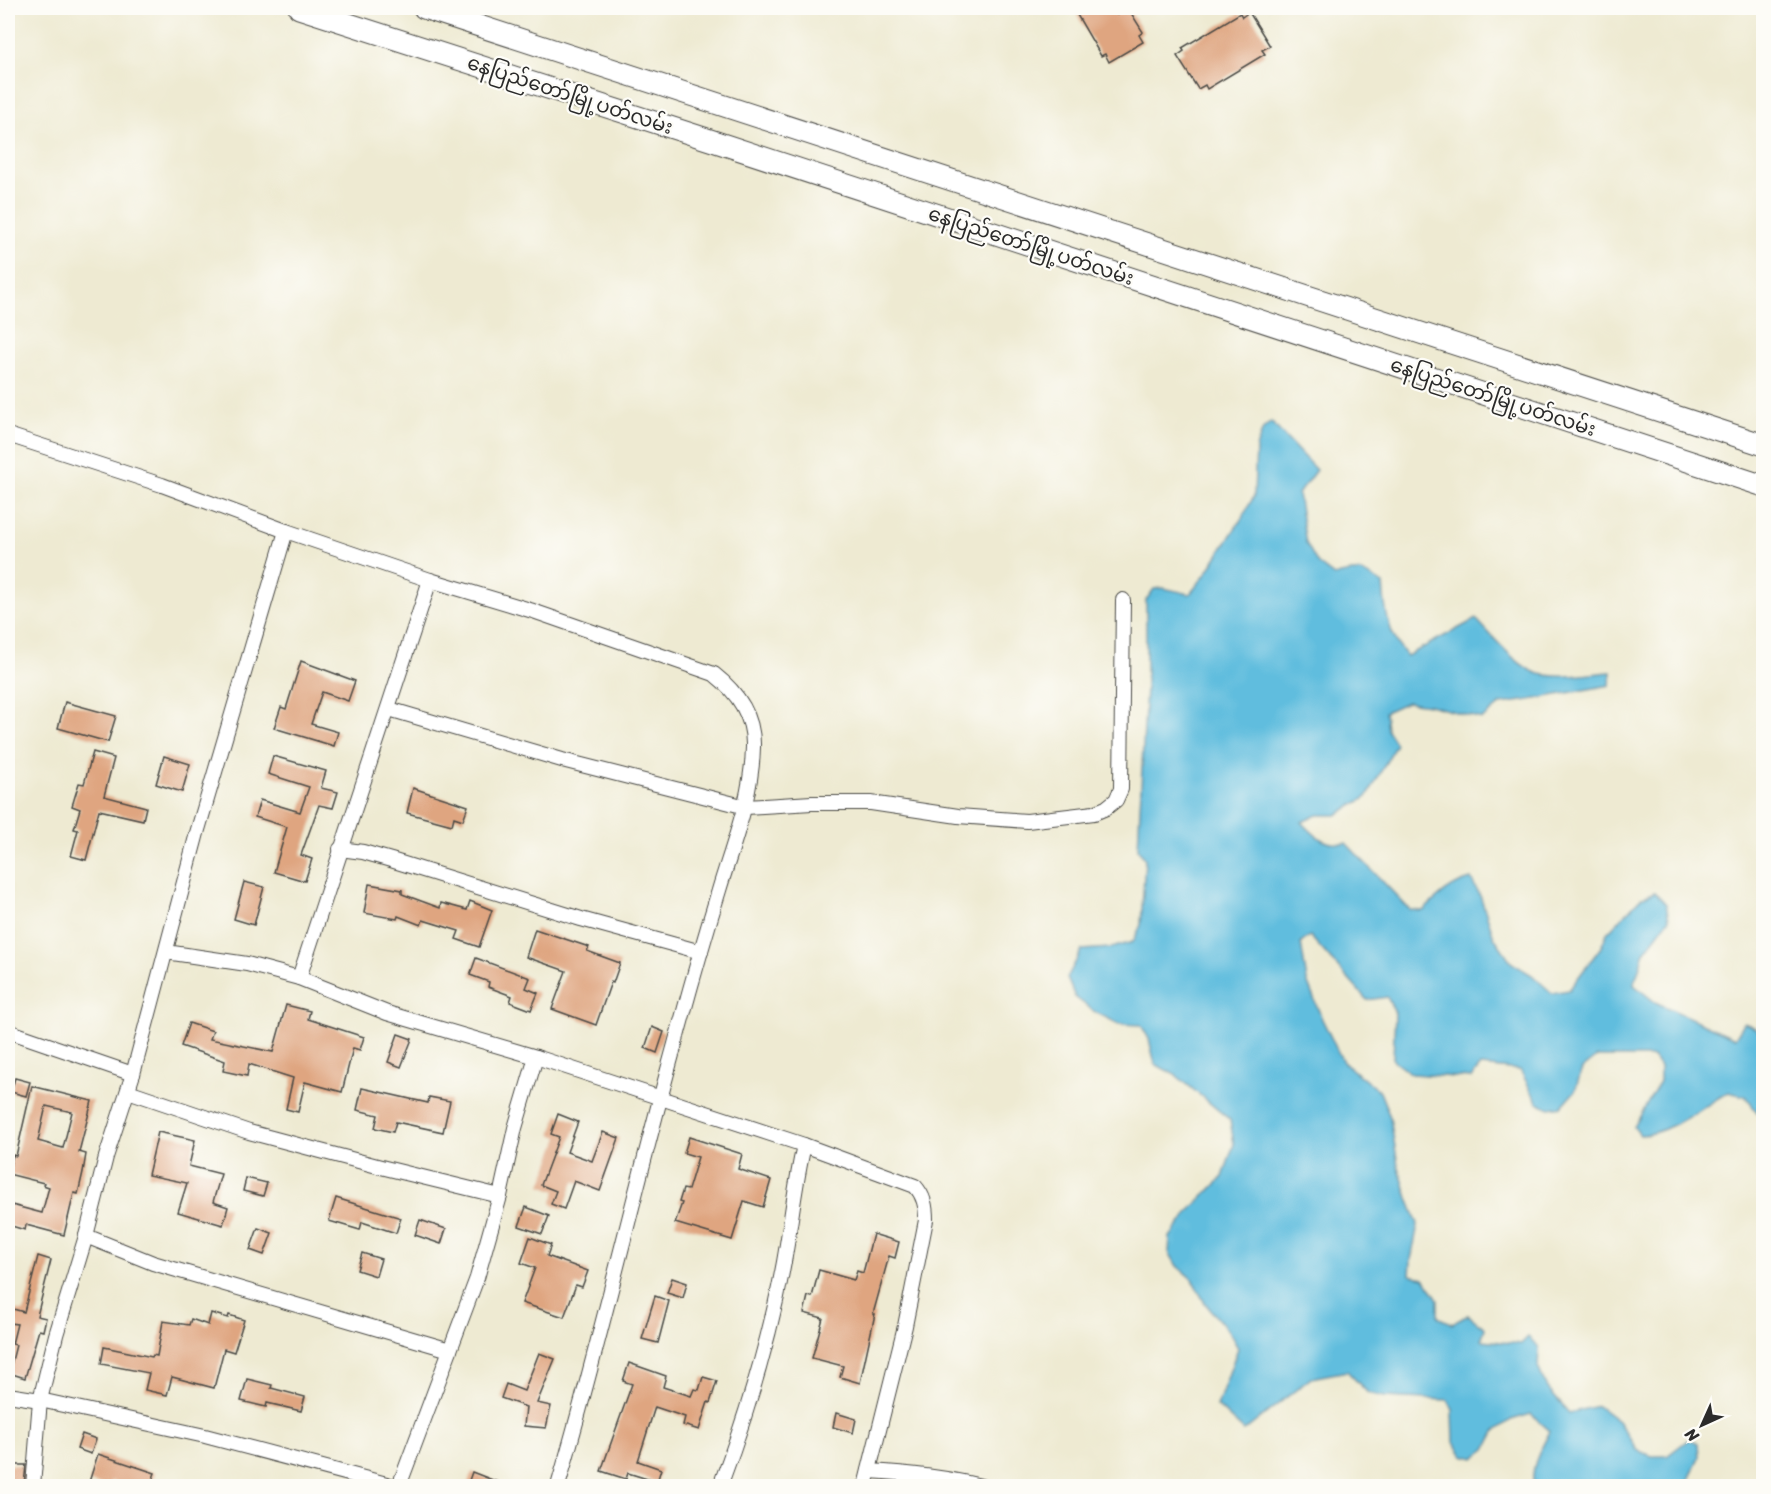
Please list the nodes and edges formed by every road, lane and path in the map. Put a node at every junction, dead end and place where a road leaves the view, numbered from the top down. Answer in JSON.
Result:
{"nodes":[{"id":1,"x":299,"y":8,"type":"edge"},
{"id":2,"x":424,"y":8,"type":"edge"},
{"id":3,"x":8,"y":435,"type":"edge"},
{"id":4,"x":1764,"y":445,"type":"edge"},
{"id":5,"x":1764,"y":486,"type":"edge"},
{"id":6,"x":286,"y":531,"type":"junction"},
{"id":7,"x":430,"y":580,"type":"junction"},
{"id":8,"x":1123,"y":600,"type":"dead end"},
{"id":9,"x":389,"y":709,"type":"junction"},
{"id":10,"x":746,"y":807,"type":"junction"},
{"id":11,"x":340,"y":849,"type":"junction"},
{"id":12,"x":166,"y":952,"type":"junction"},
{"id":13,"x":701,"y":952,"type":"junction"},
{"id":14,"x":299,"y":978,"type":"junction"},
{"id":15,"x":8,"y":1031,"type":"edge"},
{"id":16,"x":536,"y":1057,"type":"junction"},
{"id":17,"x":133,"y":1074,"type":"junction"},
{"id":18,"x":128,"y":1091,"type":"junction"},
{"id":19,"x":661,"y":1099,"type":"junction"},
{"id":20,"x":804,"y":1145,"type":"junction"},
{"id":21,"x":500,"y":1196,"type":"junction"},
{"id":22,"x":86,"y":1236,"type":"junction"},
{"id":23,"x":450,"y":1350,"type":"junction"},
{"id":24,"x":8,"y":1395,"type":"edge"},
{"id":25,"x":40,"y":1400,"type":"junction"},
{"id":26,"x":869,"y":1471,"type":"junction"},
{"id":27,"x":33,"y":1486,"type":"edge"},
{"id":28,"x":394,"y":1486,"type":"edge"},
{"id":29,"x":399,"y":1486,"type":"edge"},
{"id":30,"x":558,"y":1486,"type":"edge"},
{"id":31,"x":720,"y":1486,"type":"edge"},
{"id":32,"x":865,"y":1486,"type":"edge"},
{"id":33,"x":981,"y":1486,"type":"edge"}],
"edges":[{"from":1,"to":5,"type":"main road","name":"နေပြည်တော်မြို့ပတ်လမ်း"},
{"from":2,"to":4,"type":"main road"},
{"from":3,"to":6,"type":"street"},
{"from":6,"to":7,"type":"street"},
{"from":6,"to":12,"type":"street"},
{"from":7,"to":9,"type":"street"},
{"from":7,"to":10,"type":"street"},
{"from":8,"to":10,"type":"street"},
{"from":9,"to":10,"type":"street"},
{"from":9,"to":11,"type":"street"},
{"from":10,"to":13,"type":"street"},
{"from":11,"to":13,"type":"street"},
{"from":11,"to":14,"type":"street"},
{"from":12,"to":14,"type":"street"},
{"from":12,"to":17,"type":"street"},
{"from":13,"to":19,"type":"street"},
{"from":14,"to":16,"type":"street"},
{"from":15,"to":17,"type":"street"},
{"from":16,"to":19,"type":"street"},
{"from":16,"to":21,"type":"street"},
{"from":17,"to":18,"type":"street"},
{"from":18,"to":21,"type":"street"},
{"from":18,"to":22,"type":"street"},
{"from":19,"to":20,"type":"street"},
{"from":19,"to":30,"type":"street"},
{"from":20,"to":26,"type":"street"},
{"from":20,"to":31,"type":"street"},
{"from":21,"to":23,"type":"street"},
{"from":22,"to":23,"type":"street"},
{"from":22,"to":25,"type":"street"},
{"from":23,"to":29,"type":"street"},
{"from":24,"to":25,"type":"street"},
{"from":25,"to":27,"type":"street"},
{"from":25,"to":28,"type":"street"},
{"from":26,"to":32,"type":"street"},
{"from":26,"to":33,"type":"street"}]}
